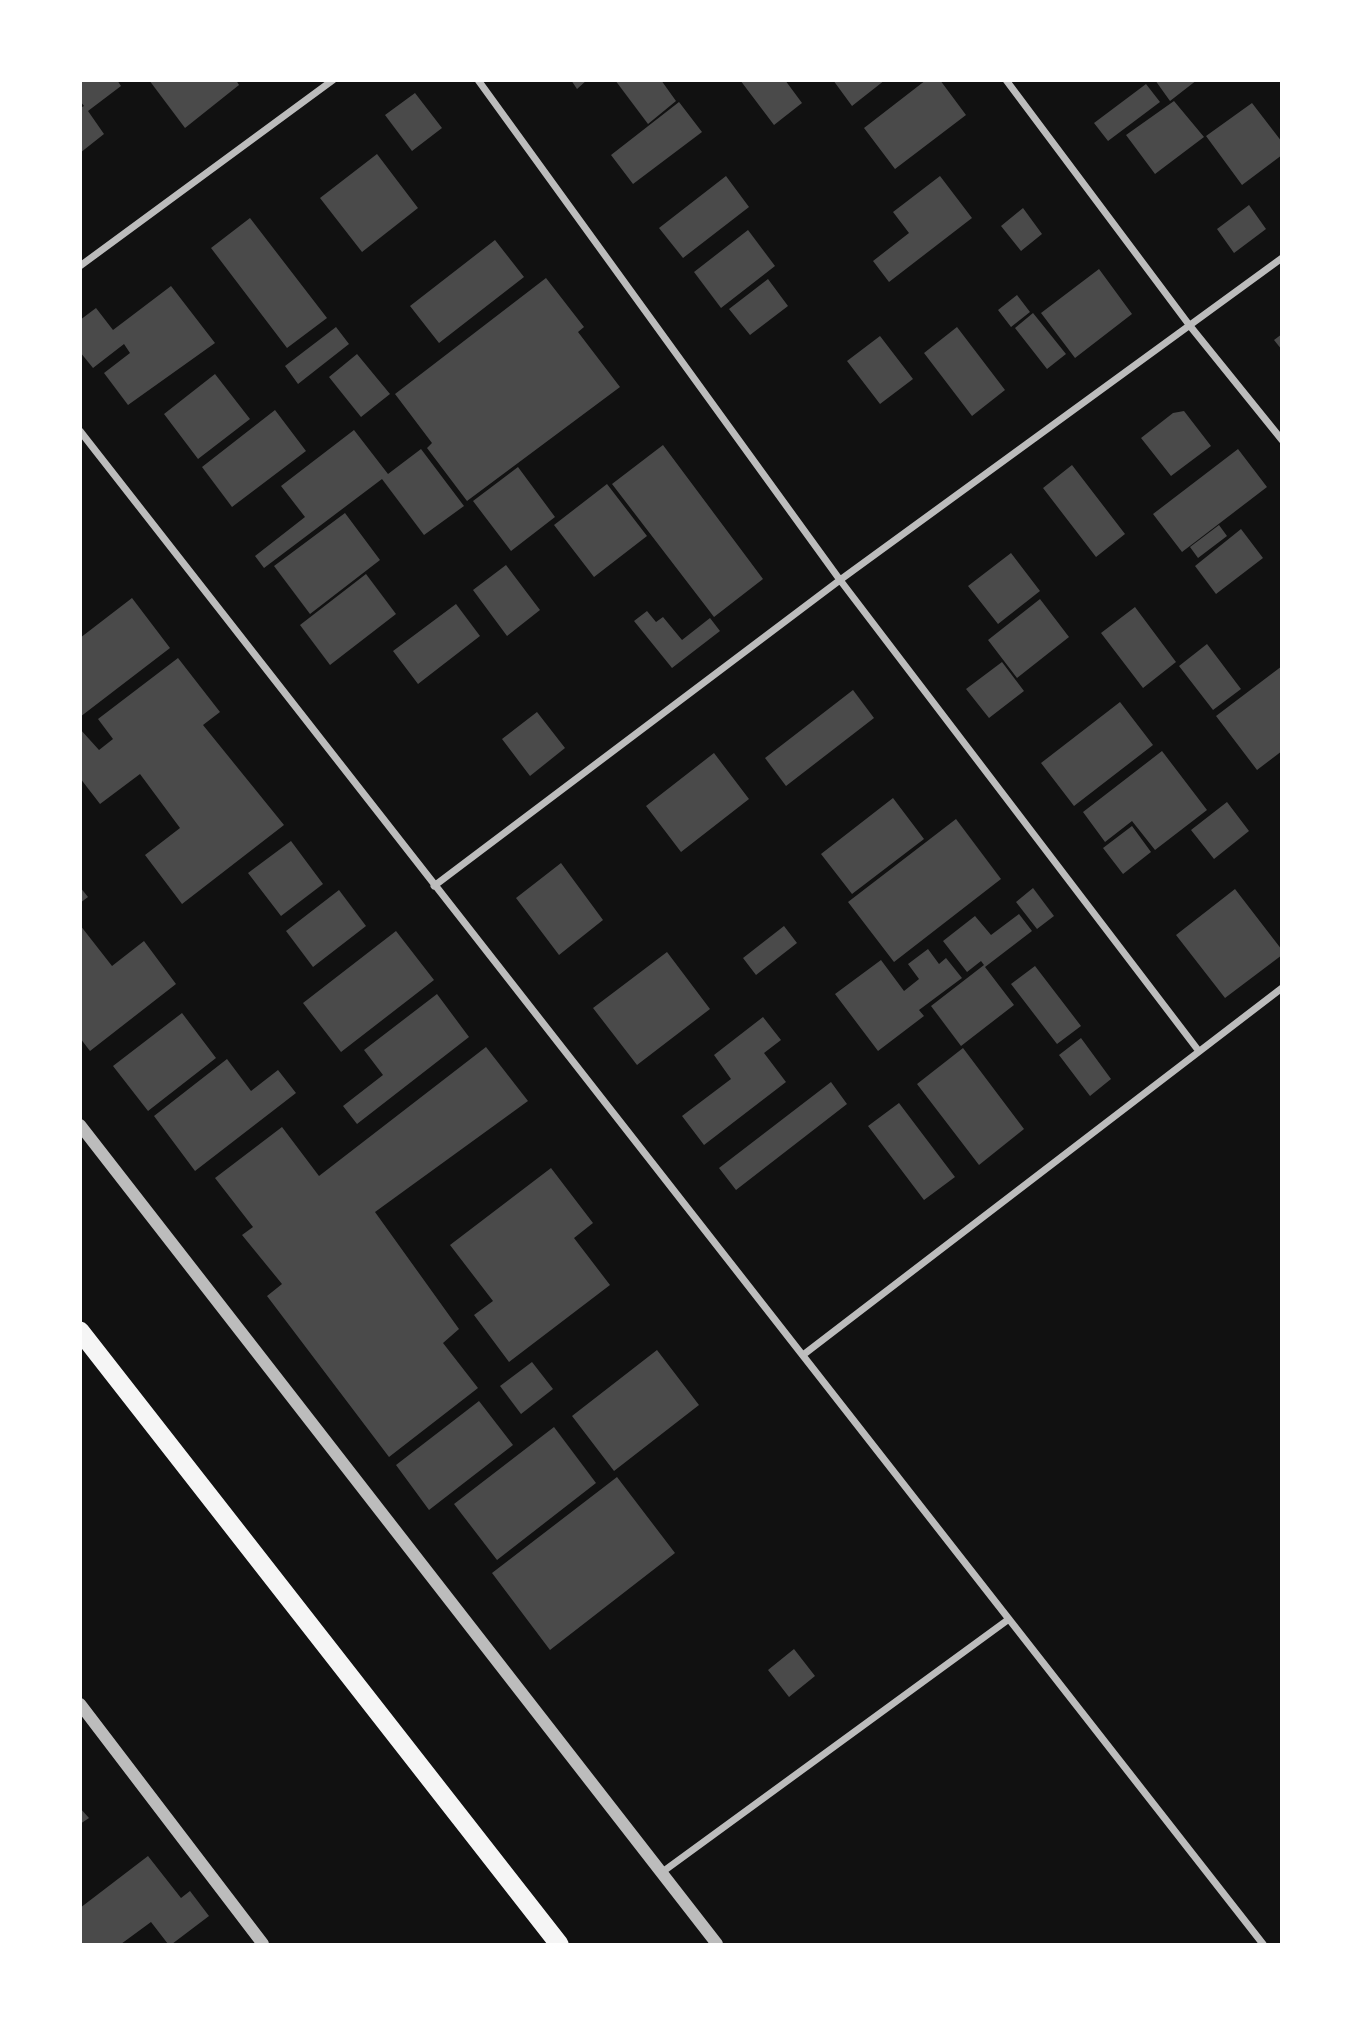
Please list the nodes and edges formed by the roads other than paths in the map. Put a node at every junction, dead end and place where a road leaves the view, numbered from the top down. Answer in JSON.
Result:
{"nodes":[{"id":1,"x":333,"y":80,"type":"edge"},
{"id":2,"x":478,"y":80,"type":"edge"},
{"id":3,"x":1006,"y":80,"type":"edge"},
{"id":4,"x":1282,"y":258,"type":"edge"},
{"id":5,"x":80,"y":267,"type":"edge"},
{"id":6,"x":1190,"y":326,"type":"junction"},
{"id":7,"x":80,"y":431,"type":"edge"},
{"id":8,"x":1282,"y":440,"type":"edge"},
{"id":9,"x":839,"y":580,"type":"junction"},
{"id":10,"x":434,"y":886,"type":"junction"},
{"id":11,"x":1282,"y":988,"type":"edge"},
{"id":12,"x":1198,"y":1050,"type":"junction"},
{"id":13,"x":80,"y":1125,"type":"edge"},
{"id":14,"x":80,"y":1331,"type":"edge"},
{"id":15,"x":803,"y":1355,"type":"junction"},
{"id":16,"x":1009,"y":1619,"type":"junction"},
{"id":17,"x":80,"y":1704,"type":"edge"},
{"id":18,"x":661,"y":1873,"type":"junction"},
{"id":19,"x":263,"y":1944,"type":"edge"},
{"id":20,"x":559,"y":1944,"type":"edge"},
{"id":21,"x":717,"y":1944,"type":"edge"},
{"id":22,"x":1263,"y":1944,"type":"edge"}],
"edges":[{"from":1,"to":5,"type":"street"},
{"from":2,"to":9,"type":"street"},
{"from":3,"to":6,"type":"street"},
{"from":4,"to":6,"type":"street"},
{"from":6,"to":8,"type":"street"},
{"from":6,"to":9,"type":"street"},
{"from":7,"to":10,"type":"street"},
{"from":9,"to":10,"type":"street"},
{"from":9,"to":12,"type":"street"},
{"from":10,"to":15,"type":"street"},
{"from":11,"to":12,"type":"street"},
{"from":12,"to":15,"type":"street"},
{"from":13,"to":18,"type":"street"},
{"from":14,"to":20,"type":"highway"},
{"from":15,"to":16,"type":"street"},
{"from":16,"to":18,"type":"street"},
{"from":16,"to":22,"type":"street"},
{"from":17,"to":19,"type":"street"},
{"from":18,"to":21,"type":"street"}]}
